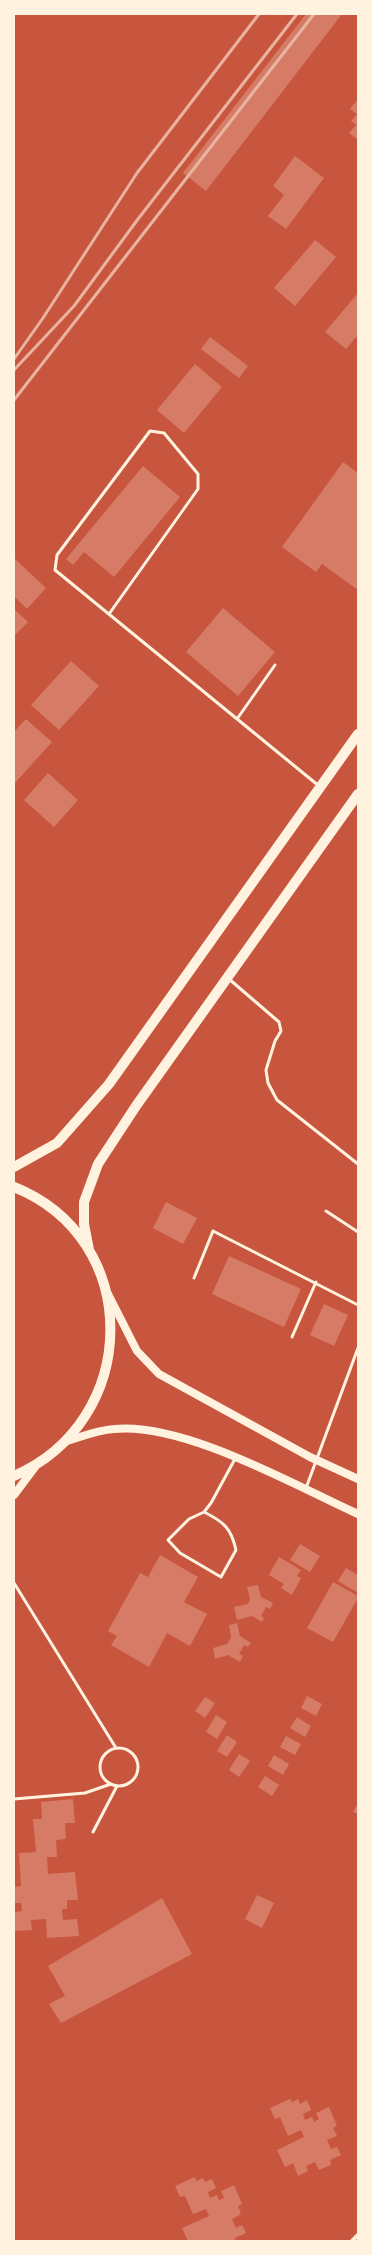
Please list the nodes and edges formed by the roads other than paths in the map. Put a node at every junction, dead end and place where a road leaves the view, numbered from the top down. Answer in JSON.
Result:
{"nodes":[{"id":1,"x":109,"y":614,"type":"junction"},
{"id":2,"x":275,"y":665,"type":"dead end"},
{"id":3,"x":237,"y":719,"type":"junction"},
{"id":4,"x":358,"y":734,"type":"edge"},
{"id":5,"x":321,"y":787,"type":"junction"},
{"id":6,"x":358,"y":794,"type":"edge"},
{"id":7,"x":228,"y":978,"type":"junction"},
{"id":8,"x":358,"y":1164,"type":"edge"},
{"id":9,"x":14,"y":1167,"type":"edge"},
{"id":10,"x":14,"y":1187,"type":"edge"},
{"id":11,"x":326,"y":1211,"type":"dead end"},
{"id":12,"x":358,"y":1232,"type":"edge"},
{"id":13,"x":88,"y":1250,"type":"junction"},
{"id":14,"x":194,"y":1278,"type":"dead end"},
{"id":15,"x":316,"y":1282,"type":"junction"},
{"id":16,"x":105,"y":1287,"type":"junction"},
{"id":17,"x":358,"y":1304,"type":"edge"},
{"id":18,"x":292,"y":1337,"type":"dead end"},
{"id":19,"x":358,"y":1348,"type":"edge"},
{"id":20,"x":68,"y":1441,"type":"junction"},
{"id":21,"x":236,"y":1457,"type":"junction"},
{"id":22,"x":317,"y":1460,"type":"junction"},
{"id":23,"x":35,"y":1467,"type":"junction"},
{"id":24,"x":14,"y":1476,"type":"edge"},
{"id":25,"x":358,"y":1479,"type":"edge"},
{"id":26,"x":305,"y":1490,"type":"junction"},
{"id":27,"x":14,"y":1495,"type":"edge"},
{"id":28,"x":204,"y":1512,"type":"junction"},
{"id":29,"x":358,"y":1514,"type":"edge"},
{"id":30,"x":14,"y":1583,"type":"edge"},
{"id":31,"x":116,"y":1748,"type":"junction"},
{"id":32,"x":110,"y":1784,"type":"junction"},
{"id":33,"x":117,"y":1786,"type":"junction"},
{"id":34,"x":14,"y":1799,"type":"edge"},
{"id":35,"x":93,"y":1832,"type":"dead end"},
{"id":36,"x":358,"y":2235,"type":"edge"},
{"id":37,"x":352,"y":2241,"type":"edge"}],
"edges":[{"from":1,"to":1,"type":"lane"},
{"from":1,"to":3,"type":"lane"},
{"from":2,"to":3,"type":"lane"},
{"from":3,"to":5,"type":"lane"},
{"from":4,"to":5,"type":"main road"},
{"from":5,"to":9,"type":"main road"},
{"from":6,"to":7,"type":"main road"},
{"from":7,"to":8,"type":"lane"},
{"from":7,"to":13,"type":"main road"},
{"from":10,"to":13,"type":"main road"},
{"from":11,"to":12,"type":"lane"},
{"from":13,"to":16,"type":"main road"},
{"from":14,"to":15,"type":"lane"},
{"from":15,"to":17,"type":"lane"},
{"from":15,"to":18,"type":"lane"},
{"from":16,"to":20,"type":"main road"},
{"from":16,"to":22,"type":"main road"},
{"from":19,"to":22,"type":"lane"},
{"from":20,"to":21,"type":"main road"},
{"from":20,"to":23,"type":"main road"},
{"from":21,"to":26,"type":"main road"},
{"from":21,"to":28,"type":"lane"},
{"from":22,"to":25,"type":"main road"},
{"from":22,"to":26,"type":"lane"},
{"from":23,"to":24,"type":"main road"},
{"from":23,"to":27,"type":"main road"},
{"from":26,"to":29,"type":"main road"},
{"from":28,"to":28,"type":"lane"},
{"from":30,"to":31,"type":"lane"},
{"from":31,"to":32,"type":"lane"},
{"from":31,"to":33,"type":"lane"},
{"from":32,"to":33,"type":"lane"},
{"from":32,"to":34,"type":"lane"},
{"from":33,"to":35,"type":"lane"},
{"from":36,"to":37,"type":"street"}]}
